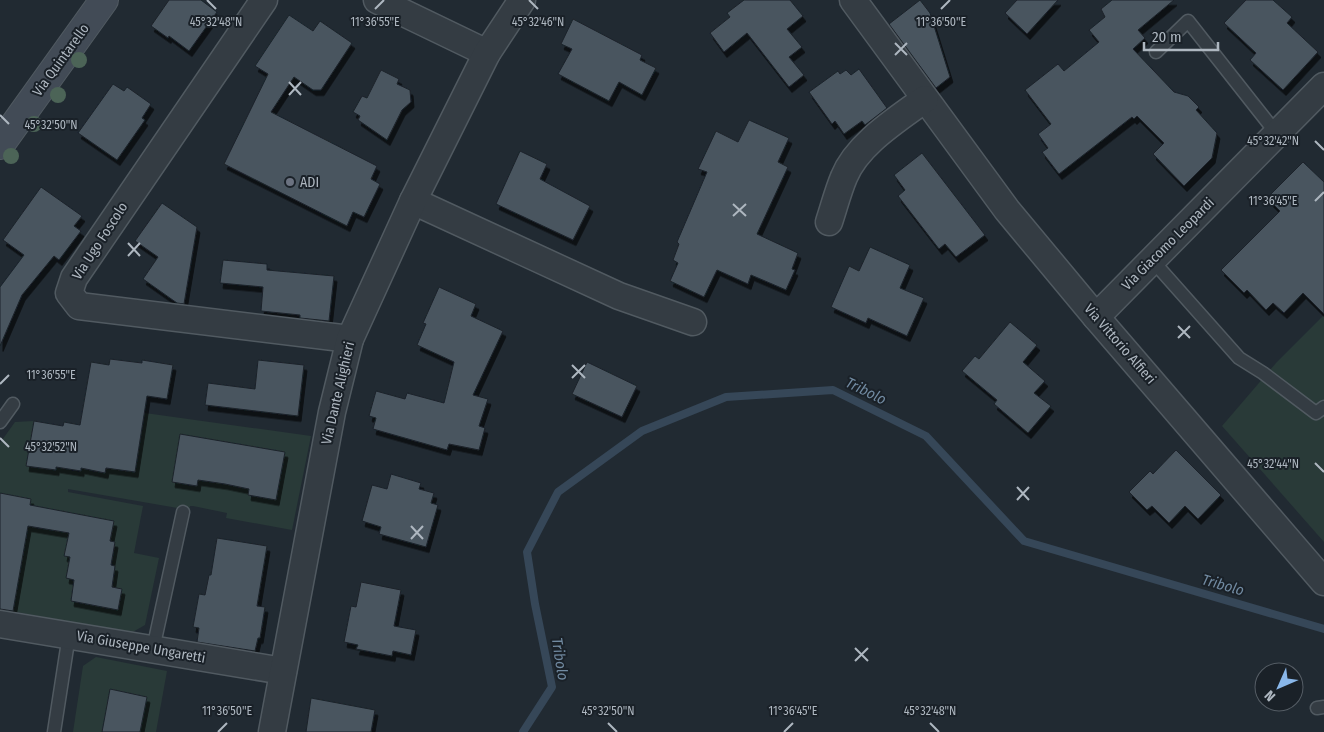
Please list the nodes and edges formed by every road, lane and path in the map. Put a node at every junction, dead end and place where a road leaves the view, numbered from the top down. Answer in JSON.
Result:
{"nodes":[{"id":1,"x":104,"y":0,"type":"edge"},
{"id":2,"x":264,"y":0,"type":"edge"},
{"id":3,"x":377,"y":0,"type":"edge"},
{"id":4,"x":522,"y":0,"type":"edge"},
{"id":5,"x":853,"y":0,"type":"edge"},
{"id":6,"x":1156,"y":52,"type":"dead end"},
{"id":7,"x":487,"y":53,"type":"junction"},
{"id":8,"x":1324,"y":86,"type":"edge"},
{"id":9,"x":925,"y":99,"type":"junction"},
{"id":10,"x":1277,"y":134,"type":"junction"},
{"id":11,"x":0,"y":145,"type":"edge"},
{"id":12,"x":413,"y":201,"type":"junction"},
{"id":13,"x":829,"y":222,"type":"dead end"},
{"id":14,"x":1152,"y":260,"type":"junction"},
{"id":15,"x":1096,"y":317,"type":"junction"},
{"id":16,"x":694,"y":322,"type":"dead end"},
{"id":17,"x":350,"y":339,"type":"junction"},
{"id":18,"x":14,"y":404,"type":"dead end"},
{"id":19,"x":1324,"y":407,"type":"edge"},
{"id":20,"x":0,"y":422,"type":"edge"},
{"id":21,"x":183,"y":512,"type":"dead end"},
{"id":22,"x":1324,"y":582,"type":"edge"},
{"id":23,"x":0,"y":624,"type":"edge"},
{"id":24,"x":69,"y":635,"type":"junction"},
{"id":25,"x":153,"y":649,"type":"junction"},
{"id":26,"x":283,"y":671,"type":"junction"},
{"id":27,"x":54,"y":732,"type":"edge"},
{"id":28,"x":272,"y":732,"type":"edge"}],
"edges":[{"from":1,"to":11,"type":"street","name":"Via Quintarello"},
{"from":2,"to":17,"type":"street","name":"Via Ugo Foscolo"},
{"from":3,"to":7,"type":"street"},
{"from":4,"to":7,"type":"street","name":"Via Dante Alighieri"},
{"from":5,"to":9,"type":"street","name":"Via Vittorio Alfieri"},
{"from":6,"to":10,"type":"lane"},
{"from":7,"to":12,"type":"street","name":"Via Dante Alighieri"},
{"from":8,"to":10,"type":"street","name":"Via Giacomo Leopardi"},
{"from":9,"to":13,"type":"street"},
{"from":9,"to":15,"type":"street","name":"Via Vittorio Alfieri"},
{"from":10,"to":14,"type":"street","name":"Via Giacomo Leopardi"},
{"from":12,"to":16,"type":"street"},
{"from":12,"to":17,"type":"street","name":"Via Dante Alighieri"},
{"from":14,"to":15,"type":"street","name":"Via Giacomo Leopardi"},
{"from":14,"to":19,"type":"lane"},
{"from":15,"to":22,"type":"street","name":"Via Vittorio Alfieri"},
{"from":17,"to":26,"type":"street","name":"Via Dante Alighieri"},
{"from":18,"to":20,"type":"lane"},
{"from":21,"to":25,"type":"lane"},
{"from":23,"to":24,"type":"street","name":"Via Giuseppe Ungaretti"},
{"from":24,"to":25,"type":"street","name":"Via Giuseppe Ungaretti"},
{"from":24,"to":27,"type":"lane"},
{"from":25,"to":26,"type":"street","name":"Via Giuseppe Ungaretti"},
{"from":26,"to":28,"type":"street","name":"Via Dante Alighieri"}]}
